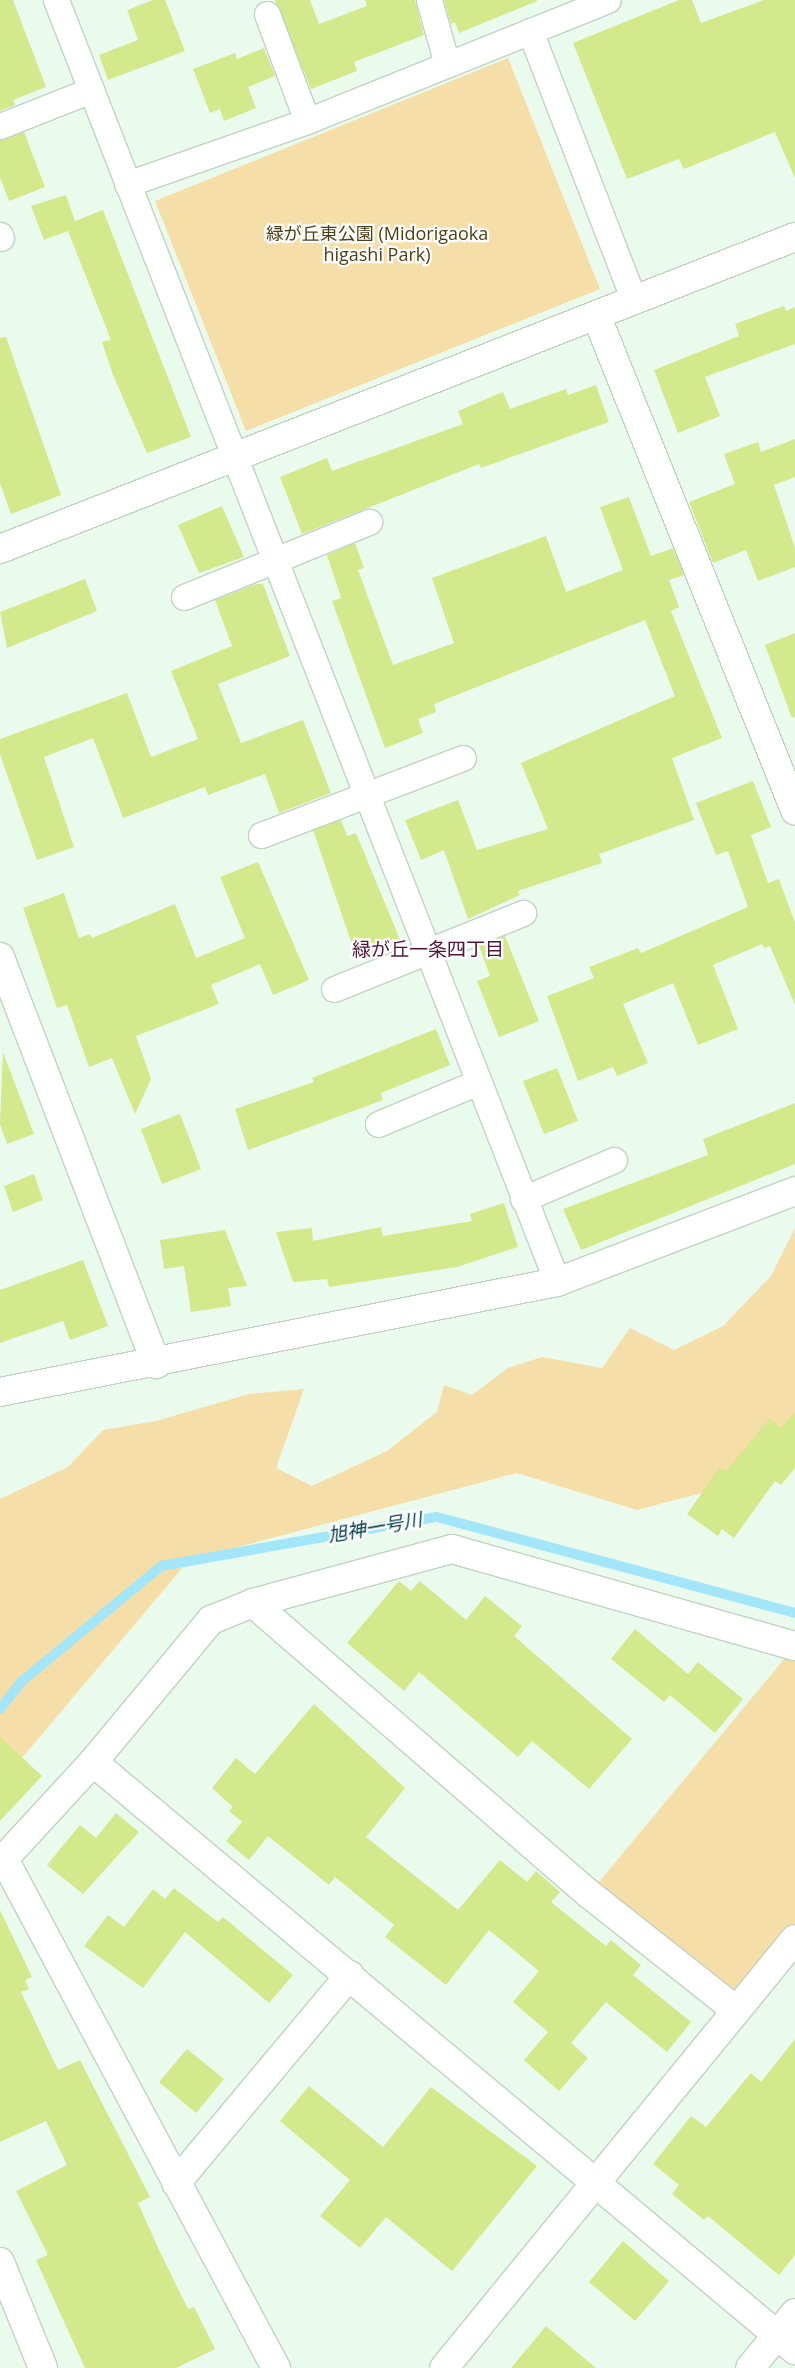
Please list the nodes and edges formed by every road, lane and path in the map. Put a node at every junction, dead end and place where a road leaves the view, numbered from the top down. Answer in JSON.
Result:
{"nodes":[{"id":1,"x":56,"y":0,"type":"edge"},
{"id":2,"x":429,"y":0,"type":"edge"},
{"id":3,"x":608,"y":0,"type":"edge"},
{"id":4,"x":267,"y":14,"type":"dead end"},
{"id":5,"x":530,"y":32,"type":"junction"},
{"id":6,"x":446,"y":61,"type":"junction"},
{"id":7,"x":90,"y":90,"type":"junction"},
{"id":8,"x":307,"y":121,"type":"junction"},
{"id":9,"x":0,"y":126,"type":"edge"},
{"id":10,"x":127,"y":184,"type":"junction"},
{"id":11,"x":795,"y":237,"type":"edge"},
{"id":12,"x":634,"y":300,"type":"junction"},
{"id":13,"x":596,"y":315,"type":"junction"},
{"id":14,"x":234,"y":456,"type":"junction"},
{"id":15,"x":369,"y":522,"type":"dead end"},
{"id":16,"x":0,"y":549,"type":"edge"},
{"id":17,"x":274,"y":560,"type":"junction"},
{"id":18,"x":184,"y":597,"type":"dead end"},
{"id":19,"x":463,"y":758,"type":"dead end"},
{"id":20,"x":366,"y":795,"type":"junction"},
{"id":21,"x":795,"y":810,"type":"edge"},
{"id":22,"x":261,"y":835,"type":"dead end"},
{"id":23,"x":523,"y":913,"type":"dead end"},
{"id":24,"x":427,"y":951,"type":"junction"},
{"id":25,"x":0,"y":957,"type":"edge"},
{"id":26,"x":334,"y":989,"type":"dead end"},
{"id":27,"x":478,"y":1082,"type":"junction"},
{"id":28,"x":378,"y":1124,"type":"dead end"},
{"id":29,"x":614,"y":1160,"type":"dead end"},
{"id":30,"x":795,"y":1191,"type":"edge"},
{"id":31,"x":523,"y":1199,"type":"junction"},
{"id":32,"x":557,"y":1282,"type":"junction"},
{"id":33,"x":156,"y":1364,"type":"junction"},
{"id":34,"x":0,"y":1392,"type":"edge"},
{"id":35,"x":253,"y":1603,"type":"junction"},
{"id":36,"x":795,"y":1646,"type":"edge"},
{"id":37,"x":93,"y":1762,"type":"junction"},
{"id":38,"x":2,"y":1862,"type":"edge"},
{"id":39,"x":795,"y":1940,"type":"edge"},
{"id":40,"x":350,"y":1975,"type":"junction"},
{"id":41,"x":736,"y":2010,"type":"junction"},
{"id":42,"x":594,"y":2181,"type":"junction"},
{"id":43,"x":176,"y":2183,"type":"junction"},
{"id":44,"x":0,"y":2262,"type":"edge"},
{"id":45,"x":795,"y":2313,"type":"edge"},
{"id":46,"x":786,"y":2342,"type":"edge"},
{"id":47,"x":43,"y":2368,"type":"edge"},
{"id":48,"x":276,"y":2368,"type":"edge"},
{"id":49,"x":444,"y":2368,"type":"edge"},
{"id":50,"x":750,"y":2368,"type":"edge"}],
"edges":[{"from":1,"to":7,"type":"street"},
{"from":2,"to":6,"type":"street"},
{"from":3,"to":5,"type":"street"},
{"from":4,"to":8,"type":"street"},
{"from":5,"to":6,"type":"street"},
{"from":5,"to":12,"type":"street"},
{"from":6,"to":8,"type":"street"},
{"from":7,"to":9,"type":"street"},
{"from":7,"to":10,"type":"street"},
{"from":8,"to":10,"type":"street"},
{"from":10,"to":14,"type":"street"},
{"from":11,"to":12,"type":"street"},
{"from":12,"to":13,"type":"street"},
{"from":13,"to":14,"type":"street"},
{"from":13,"to":21,"type":"street"},
{"from":14,"to":16,"type":"street"},
{"from":14,"to":17,"type":"street"},
{"from":15,"to":17,"type":"street"},
{"from":17,"to":18,"type":"street"},
{"from":17,"to":20,"type":"street"},
{"from":19,"to":20,"type":"street"},
{"from":20,"to":22,"type":"street"},
{"from":20,"to":24,"type":"street"},
{"from":23,"to":24,"type":"street"},
{"from":24,"to":26,"type":"street"},
{"from":24,"to":27,"type":"street"},
{"from":25,"to":33,"type":"street"},
{"from":27,"to":28,"type":"street"},
{"from":27,"to":31,"type":"street"},
{"from":29,"to":31,"type":"street"},
{"from":30,"to":32,"type":"street"},
{"from":31,"to":32,"type":"street"},
{"from":32,"to":33,"type":"street"},
{"from":33,"to":34,"type":"street"},
{"from":35,"to":36,"type":"street"},
{"from":35,"to":37,"type":"street"},
{"from":35,"to":41,"type":"street"},
{"from":37,"to":38,"type":"street"},
{"from":37,"to":40,"type":"street"},
{"from":38,"to":43,"type":"street"},
{"from":39,"to":41,"type":"street"},
{"from":40,"to":42,"type":"street"},
{"from":40,"to":43,"type":"street"},
{"from":41,"to":42,"type":"street"},
{"from":42,"to":46,"type":"street"},
{"from":42,"to":49,"type":"street"},
{"from":43,"to":48,"type":"street"},
{"from":44,"to":47,"type":"street"},
{"from":45,"to":46,"type":"street"},
{"from":46,"to":50,"type":"street"}]}
